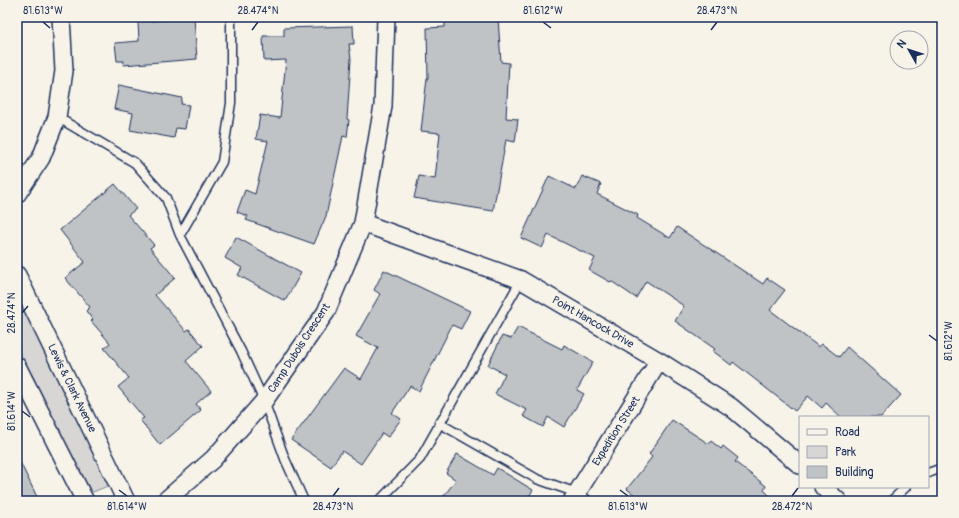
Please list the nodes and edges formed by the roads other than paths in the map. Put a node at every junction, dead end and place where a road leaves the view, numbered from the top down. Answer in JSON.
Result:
{"nodes":[{"id":1,"x":61,"y":17,"type":"edge"},
{"id":2,"x":231,"y":17,"type":"edge"},
{"id":3,"x":386,"y":17,"type":"edge"},
{"id":4,"x":57,"y":116,"type":"junction"},
{"id":5,"x":17,"y":194,"type":"edge"},
{"id":6,"x":363,"y":223,"type":"junction"},
{"id":7,"x":180,"y":235,"type":"junction"},
{"id":8,"x":17,"y":275,"type":"edge"},
{"id":9,"x":521,"y":280,"type":"junction"},
{"id":10,"x":659,"y":361,"type":"junction"},
{"id":11,"x":17,"y":366,"type":"edge"},
{"id":12,"x":264,"y":401,"type":"junction"},
{"id":13,"x":439,"y":423,"type":"junction"},
{"id":14,"x":799,"y":464,"type":"edge"},
{"id":15,"x":942,"y":468,"type":"edge"},
{"id":16,"x":929,"y":473,"type":"edge"},
{"id":17,"x":824,"y":488,"type":"edge"},
{"id":18,"x":905,"y":488,"type":"edge"},
{"id":19,"x":579,"y":498,"type":"edge"},
{"id":20,"x":85,"y":501,"type":"edge"},
{"id":21,"x":126,"y":501,"type":"edge"},
{"id":22,"x":165,"y":501,"type":"edge"},
{"id":23,"x":304,"y":501,"type":"edge"},
{"id":24,"x":379,"y":501,"type":"edge"},
{"id":25,"x":838,"y":501,"type":"edge"},
{"id":26,"x":891,"y":501,"type":"edge"}],
"edges":[{"from":1,"to":4,"type":"street"},
{"from":2,"to":7,"type":"lane"},
{"from":3,"to":6,"type":"street","name":"Camp Dubois Crescent"},
{"from":4,"to":5,"type":"street"},
{"from":4,"to":7,"type":"lane"},
{"from":6,"to":9,"type":"street","name":"Point Hancock Drive"},
{"from":6,"to":12,"type":"street","name":"Camp Dubois Crescent"},
{"from":7,"to":12,"type":"lane"},
{"from":8,"to":21,"type":"street","name":"Lewis & Clark Avenue"},
{"from":9,"to":10,"type":"street","name":"Point Hancock Drive"},
{"from":9,"to":13,"type":"lane"},
{"from":10,"to":14,"type":"street","name":"Point Hancock Drive"},
{"from":10,"to":19,"type":"street","name":"Expedition Street"},
{"from":11,"to":20,"type":"street"},
{"from":12,"to":22,"type":"street","name":"Camp Dubois Crescent"},
{"from":12,"to":23,"type":"lane"},
{"from":13,"to":19,"type":"lane"},
{"from":13,"to":24,"type":"lane"},
{"from":15,"to":16,"type":"lane"},
{"from":17,"to":25,"type":"street"},
{"from":18,"to":26,"type":"lane"}]}
